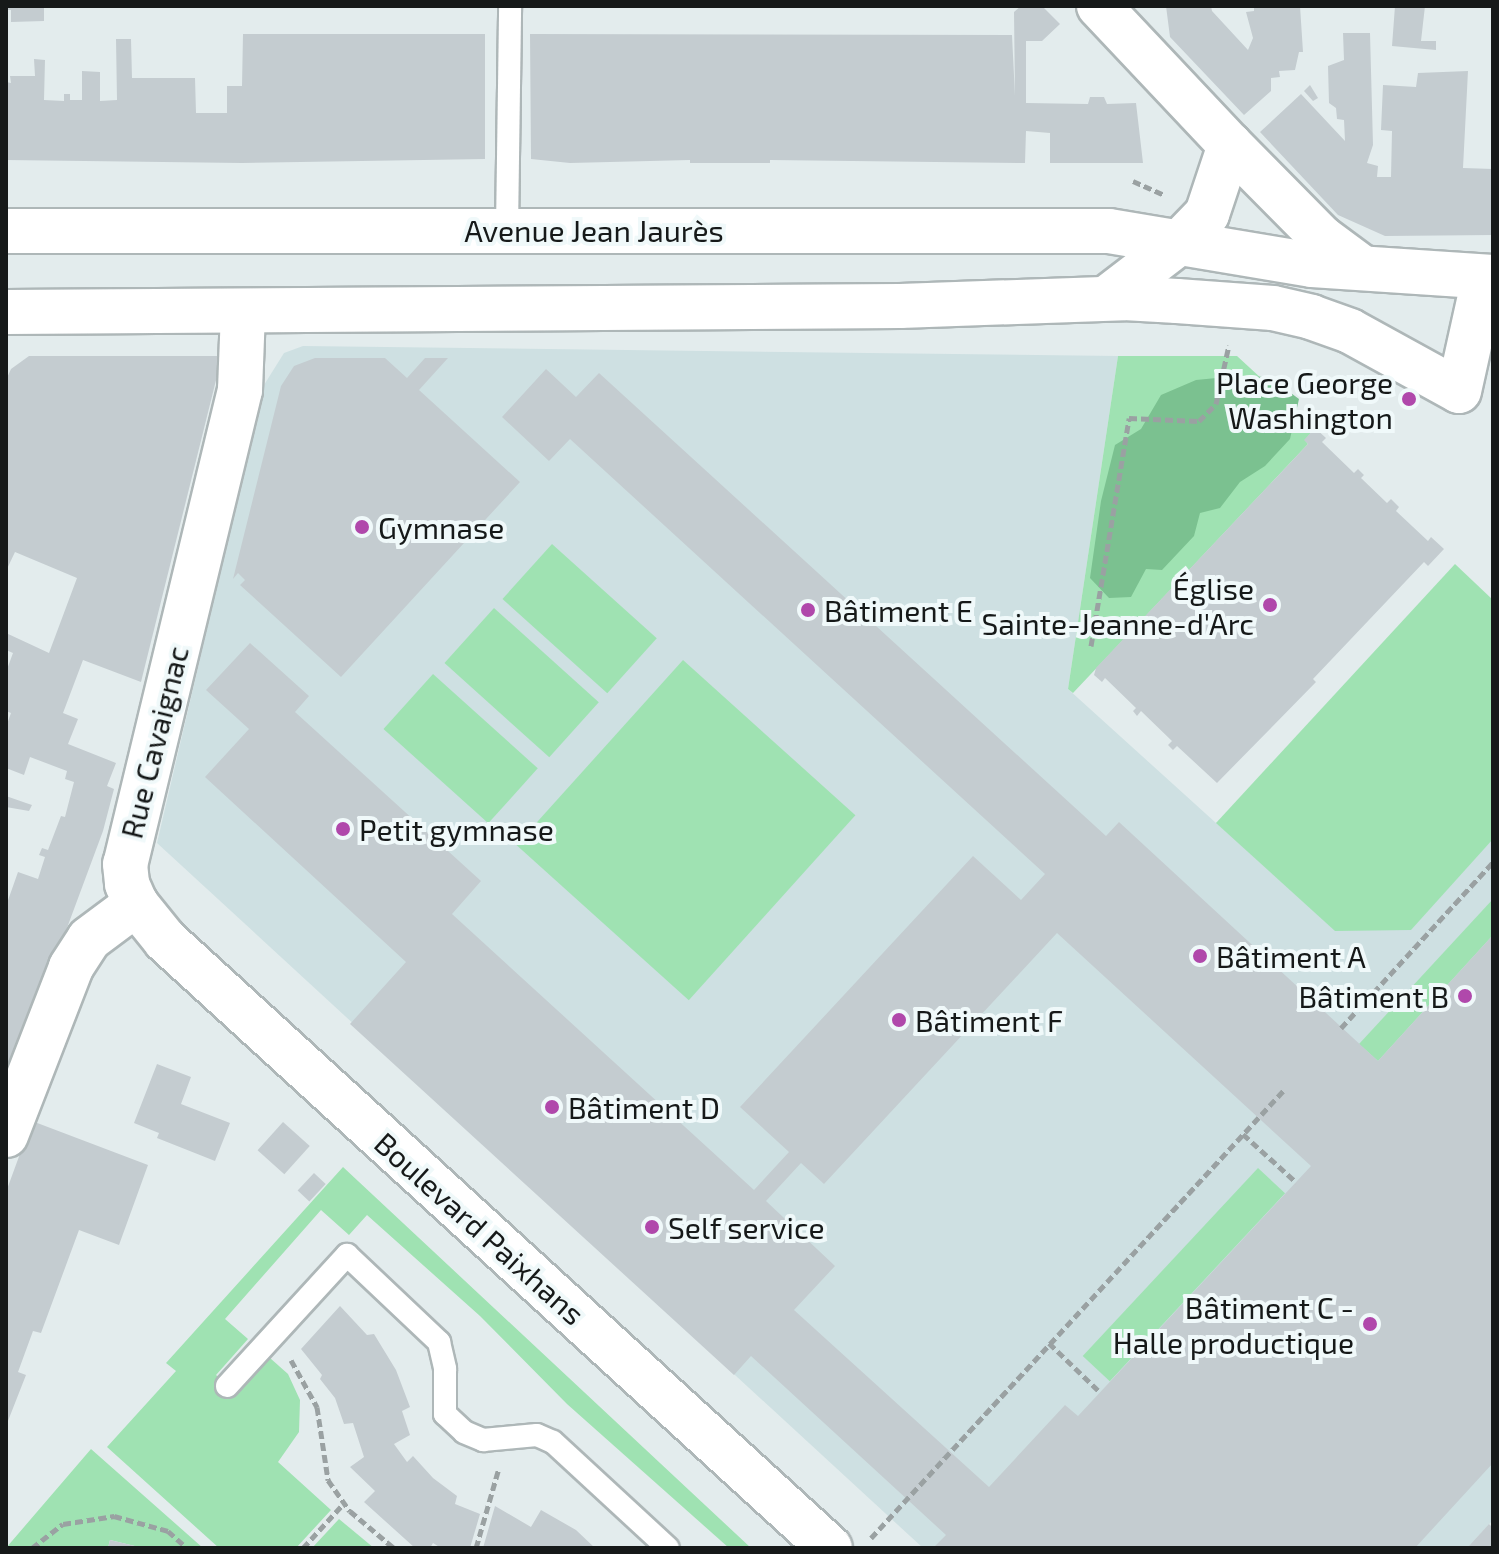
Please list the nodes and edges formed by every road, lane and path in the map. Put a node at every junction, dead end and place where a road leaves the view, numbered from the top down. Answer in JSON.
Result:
{"nodes":[{"id":1,"x":510,"y":6,"type":"edge"},
{"id":2,"x":1117,"y":14,"type":"edge"},
{"id":3,"x":1230,"y":145,"type":"junction"},
{"id":4,"x":228,"y":229,"type":"junction"},
{"id":5,"x":507,"y":230,"type":"junction"},
{"id":6,"x":6,"y":231,"type":"edge"},
{"id":7,"x":1180,"y":242,"type":"junction"},
{"id":8,"x":6,"y":246,"type":"edge"},
{"id":9,"x":1360,"y":266,"type":"junction"},
{"id":10,"x":1489,"y":278,"type":"edge"},
{"id":11,"x":1107,"y":298,"type":"junction"},
{"id":12,"x":1237,"y":304,"type":"junction"},
{"id":13,"x":243,"y":312,"type":"junction"},
{"id":14,"x":6,"y":313,"type":"edge"},
{"id":15,"x":1091,"y":646,"type":"dead end"},
{"id":16,"x":1493,"y":862,"type":"edge"},
{"id":17,"x":136,"y":904,"type":"junction"},
{"id":18,"x":1341,"y":1028,"type":"dead end"},
{"id":19,"x":1284,"y":1090,"type":"dead end"},
{"id":20,"x":1243,"y":1134,"type":"junction"},
{"id":21,"x":6,"y":1135,"type":"edge"},
{"id":22,"x":1296,"y":1182,"type":"dead end"},
{"id":23,"x":270,"y":1338,"type":"junction"},
{"id":24,"x":1049,"y":1343,"type":"junction"},
{"id":25,"x":227,"y":1386,"type":"dead end"},
{"id":26,"x":1100,"y":1392,"type":"dead end"},
{"id":27,"x":506,"y":1440,"type":"junction"},
{"id":28,"x":345,"y":1502,"type":"junction"},
{"id":29,"x":32,"y":1548,"type":"edge"},
{"id":30,"x":187,"y":1548,"type":"edge"},
{"id":31,"x":303,"y":1548,"type":"edge"},
{"id":32,"x":394,"y":1548,"type":"edge"},
{"id":33,"x":476,"y":1548,"type":"edge"},
{"id":34,"x":668,"y":1548,"type":"edge"},
{"id":35,"x":830,"y":1548,"type":"edge"},
{"id":36,"x":862,"y":1548,"type":"edge"}],
"edges":[{"from":1,"to":5,"type":"lane"},
{"from":2,"to":3,"type":"main road"},
{"from":3,"to":7,"type":"main road"},
{"from":3,"to":9,"type":"main road"},
{"from":4,"to":5,"type":"main road","name":"Avenue Jean Jaurès"},
{"from":4,"to":6,"type":"main road","name":"Avenue Jean Jaurès"},
{"from":4,"to":8,"type":"main road"},
{"from":5,"to":7,"type":"main road","name":"Avenue Jean Jaurès"},
{"from":7,"to":9,"type":"main road","name":"Avenue Jean Jaurès"},
{"from":7,"to":11,"type":"main road"},
{"from":9,"to":10,"type":"main road"},
{"from":10,"to":12,"type":"main road"},
{"from":11,"to":12,"type":"main road"},
{"from":11,"to":13,"type":"main road"},
{"from":12,"to":15,"type":"path"},
{"from":13,"to":14,"type":"main road"},
{"from":13,"to":17,"type":"main road","name":"Rue Cavaignac"},
{"from":16,"to":18,"type":"path"},
{"from":17,"to":21,"type":"main road"},
{"from":17,"to":35,"type":"main road","name":"Boulevard Paixhans"},
{"from":19,"to":20,"type":"path"},
{"from":20,"to":22,"type":"path"},
{"from":20,"to":24,"type":"path"},
{"from":23,"to":25,"type":"lane"},
{"from":23,"to":27,"type":"lane"},
{"from":23,"to":28,"type":"path"},
{"from":24,"to":26,"type":"path"},
{"from":24,"to":36,"type":"path"},
{"from":27,"to":33,"type":"path"},
{"from":27,"to":34,"type":"lane"},
{"from":28,"to":31,"type":"path"},
{"from":28,"to":32,"type":"path"},
{"from":29,"to":30,"type":"path"}]}
